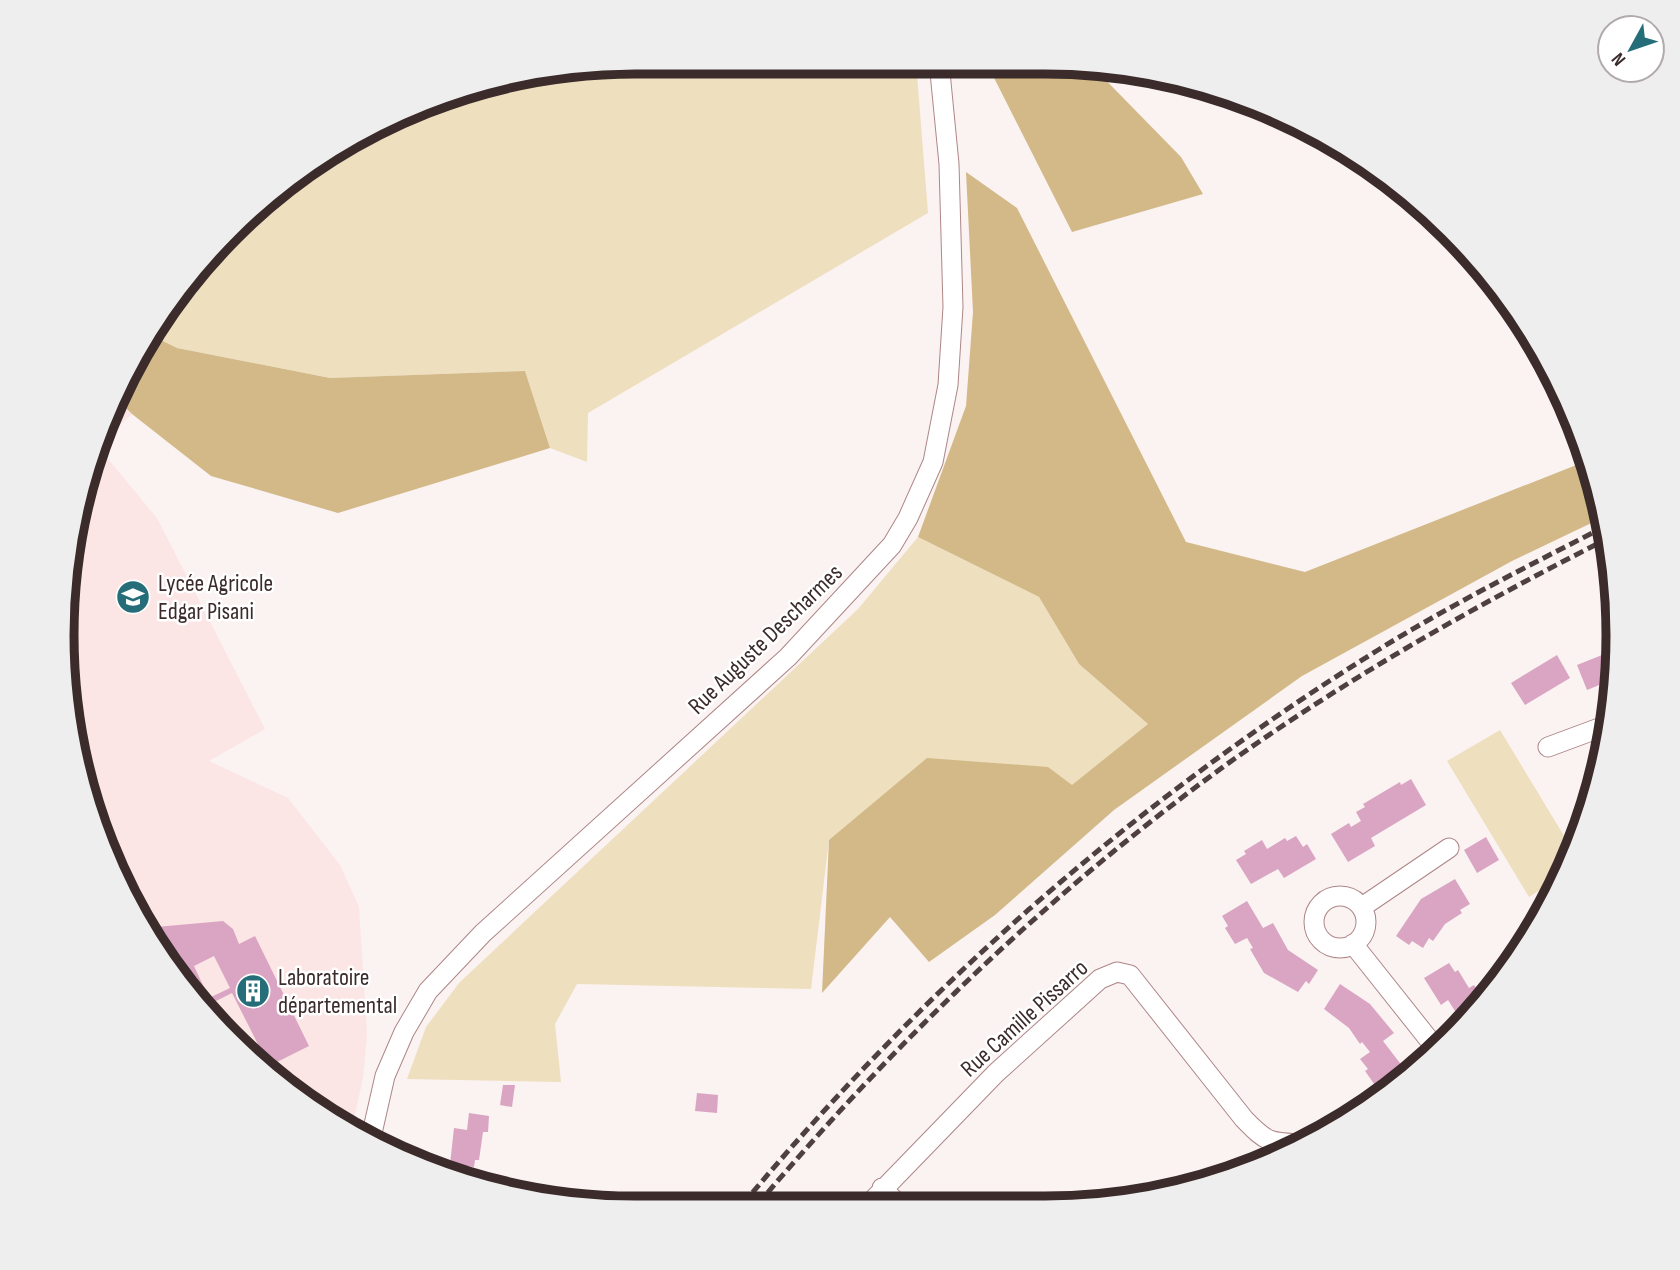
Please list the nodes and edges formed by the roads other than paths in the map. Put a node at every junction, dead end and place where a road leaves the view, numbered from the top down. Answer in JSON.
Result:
{"nodes":[{"id":1,"x":940,"y":74,"type":"edge"},
{"id":2,"x":1599,"y":728,"type":"edge"},
{"id":3,"x":1548,"y":747,"type":"dead end"},
{"id":4,"x":1449,"y":848,"type":"dead end"},
{"id":5,"x":1362,"y":907,"type":"junction"},
{"id":6,"x":1353,"y":944,"type":"junction"},
{"id":7,"x":1431,"y":1042,"type":"edge"},
{"id":8,"x":372,"y":1131,"type":"edge"},
{"id":9,"x":1284,"y":1143,"type":"edge"},
{"id":10,"x":882,"y":1188,"type":"junction"},
{"id":11,"x":876,"y":1196,"type":"edge"},
{"id":12,"x":890,"y":1196,"type":"edge"}],
"edges":[{"from":1,"to":8,"type":"street","name":"Rue Auguste Descharmes"},
{"from":2,"to":3,"type":"street"},
{"from":4,"to":5,"type":"street"},
{"from":5,"to":6,"type":"street"},
{"from":5,"to":6,"type":"street"},
{"from":6,"to":7,"type":"street"},
{"from":9,"to":10,"type":"street","name":"Rue Camille Pissarro"},
{"from":10,"to":11,"type":"street","name":"Rue Camille Pissarro"},
{"from":10,"to":12,"type":"street"}]}
